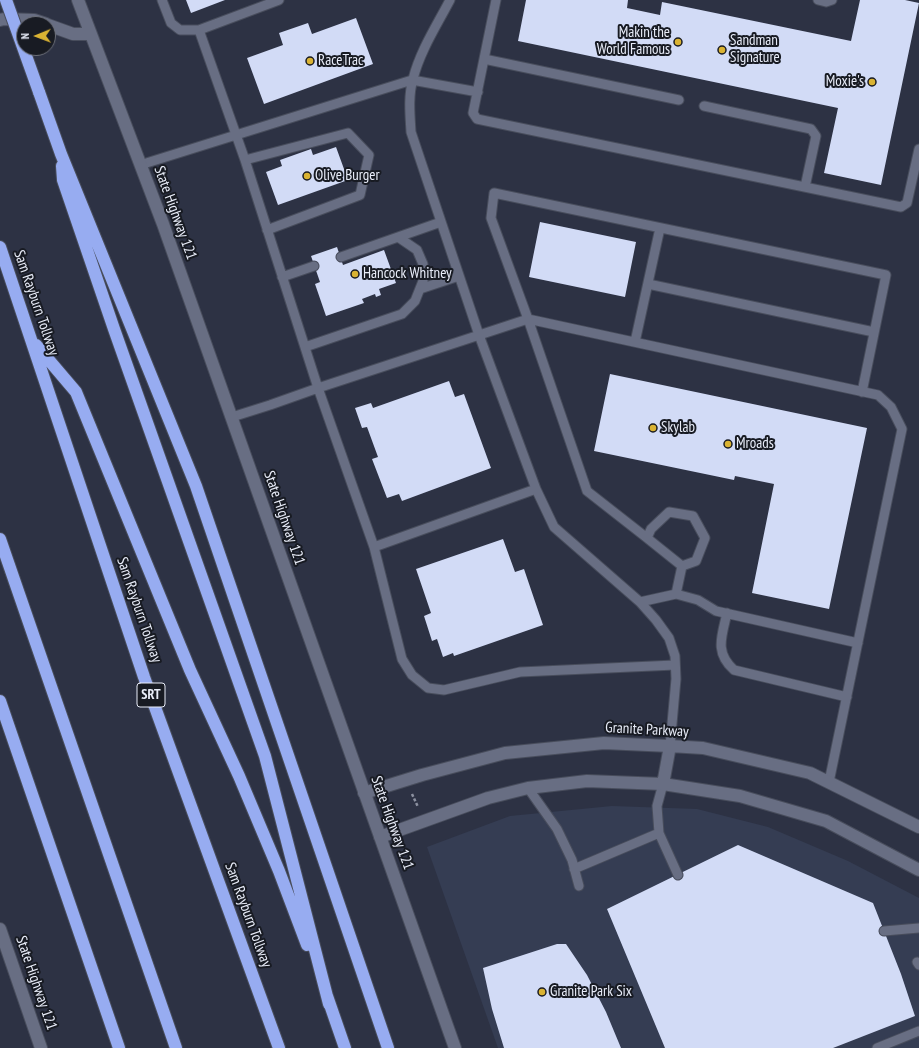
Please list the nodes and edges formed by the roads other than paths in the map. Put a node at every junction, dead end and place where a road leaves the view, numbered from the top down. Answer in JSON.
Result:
{"nodes":[{"id":1,"x":6,"y":0,"type":"edge"},
{"id":2,"x":78,"y":0,"type":"edge"},
{"id":3,"x":162,"y":0,"type":"edge"},
{"id":4,"x":279,"y":0,"type":"edge"},
{"id":5,"x":450,"y":0,"type":"edge"},
{"id":6,"x":496,"y":0,"type":"edge"},
{"id":7,"x":818,"y":0,"type":"edge"},
{"id":8,"x":832,"y":0,"type":"edge"},
{"id":9,"x":16,"y":19,"type":"edge"},
{"id":10,"x":0,"y":20,"type":"edge"},
{"id":11,"x":56,"y":27,"type":"edge"},
{"id":12,"x":199,"y":30,"type":"junction"},
{"id":13,"x":91,"y":34,"type":"junction"},
{"id":14,"x":484,"y":58,"type":"junction"},
{"id":15,"x":412,"y":80,"type":"junction"},
{"id":16,"x":478,"y":92,"type":"junction"},
{"id":17,"x":679,"y":100,"type":"dead end"},
{"id":18,"x":704,"y":106,"type":"dead end"},
{"id":19,"x":236,"y":135,"type":"junction"},
{"id":20,"x":919,"y":149,"type":"edge"},
{"id":21,"x":61,"y":154,"type":"junction"},
{"id":22,"x":245,"y":160,"type":"junction"},
{"id":23,"x":140,"y":165,"type":"junction"},
{"id":24,"x":805,"y":187,"type":"junction"},
{"id":25,"x":441,"y":222,"type":"junction"},
{"id":26,"x":660,"y":228,"type":"junction"},
{"id":27,"x":267,"y":230,"type":"junction"},
{"id":28,"x":398,"y":237,"type":"junction"},
{"id":29,"x":0,"y":247,"type":"edge"},
{"id":30,"x":341,"y":257,"type":"dead end"},
{"id":31,"x":314,"y":266,"type":"dead end"},
{"id":32,"x":459,"y":276,"type":"junction"},
{"id":33,"x":282,"y":277,"type":"junction"},
{"id":34,"x":648,"y":284,"type":"junction"},
{"id":35,"x":420,"y":289,"type":"junction"},
{"id":36,"x":528,"y":319,"type":"junction"},
{"id":37,"x":874,"y":332,"type":"junction"},
{"id":38,"x":479,"y":335,"type":"junction"},
{"id":39,"x":31,"y":340,"type":"junction"},
{"id":40,"x":635,"y":342,"type":"junction"},
{"id":41,"x":305,"y":347,"type":"junction"},
{"id":42,"x":318,"y":388,"type":"junction"},
{"id":43,"x":862,"y":392,"type":"junction"},
{"id":44,"x":232,"y":417,"type":"junction"},
{"id":45,"x":536,"y":489,"type":"junction"},
{"id":46,"x":647,"y":538,"type":"junction"},
{"id":47,"x":0,"y":539,"type":"edge"},
{"id":48,"x":374,"y":547,"type":"junction"},
{"id":49,"x":682,"y":566,"type":"junction"},
{"id":50,"x":676,"y":594,"type":"junction"},
{"id":51,"x":640,"y":602,"type":"junction"},
{"id":52,"x":727,"y":614,"type":"junction"},
{"id":53,"x":858,"y":643,"type":"junction"},
{"id":54,"x":675,"y":665,"type":"junction"},
{"id":55,"x":847,"y":697,"type":"junction"},
{"id":56,"x":0,"y":701,"type":"edge"},
{"id":57,"x":670,"y":746,"type":"junction"},
{"id":58,"x":829,"y":782,"type":"junction"},
{"id":59,"x":663,"y":784,"type":"junction"},
{"id":60,"x":528,"y":788,"type":"junction"},
{"id":61,"x":364,"y":793,"type":"junction"},
{"id":62,"x":919,"y":827,"type":"edge"},
{"id":63,"x":659,"y":832,"type":"junction"},
{"id":64,"x":380,"y":837,"type":"junction"},
{"id":65,"x":574,"y":869,"type":"junction"},
{"id":66,"x":919,"y":870,"type":"edge"},
{"id":67,"x":678,"y":875,"type":"dead end"},
{"id":68,"x":579,"y":886,"type":"dead end"},
{"id":69,"x":919,"y":928,"type":"edge"},
{"id":70,"x":0,"y":929,"type":"edge"},
{"id":71,"x":884,"y":931,"type":"dead end"},
{"id":72,"x":330,"y":1004,"type":"junction"},
{"id":73,"x":919,"y":1031,"type":"edge"},
{"id":74,"x":41,"y":1048,"type":"edge"},
{"id":75,"x":119,"y":1048,"type":"edge"},
{"id":76,"x":176,"y":1048,"type":"edge"},
{"id":77,"x":279,"y":1048,"type":"edge"},
{"id":78,"x":345,"y":1048,"type":"edge"},
{"id":79,"x":388,"y":1048,"type":"edge"},
{"id":80,"x":455,"y":1048,"type":"edge"},
{"id":81,"x":877,"y":1048,"type":"edge"}],
"edges":[{"from":1,"to":21,"type":"highway","bridge":true},
{"from":2,"to":13,"type":"main road","name":"State Highway 121"},
{"from":3,"to":12,"type":"lane"},
{"from":4,"to":12,"type":"lane"},
{"from":5,"to":15,"type":"lane"},
{"from":6,"to":14,"type":"lane"},
{"from":7,"to":8,"type":"lane"},
{"from":9,"to":10,"type":"main road"},
{"from":11,"to":13,"type":"main road"},
{"from":12,"to":19,"type":"lane"},
{"from":13,"to":23,"type":"main road","name":"State Highway 121"},
{"from":14,"to":16,"type":"lane"},
{"from":14,"to":17,"type":"lane"},
{"from":15,"to":16,"type":"lane"},
{"from":15,"to":19,"type":"lane"},
{"from":15,"to":25,"type":"lane"},
{"from":16,"to":24,"type":"lane"},
{"from":18,"to":24,"type":"lane"},
{"from":19,"to":22,"type":"lane"},
{"from":19,"to":23,"type":"lane"},
{"from":20,"to":24,"type":"lane"},
{"from":21,"to":72,"type":"highway"},
{"from":21,"to":79,"type":"highway"},
{"from":22,"to":27,"type":"lane"},
{"from":22,"to":27,"type":"lane"},
{"from":23,"to":44,"type":"main road","name":"State Highway 121"},
{"from":25,"to":28,"type":"lane"},
{"from":25,"to":32,"type":"lane"},
{"from":26,"to":34,"type":"lane"},
{"from":26,"to":36,"type":"lane"},
{"from":26,"to":37,"type":"lane"},
{"from":27,"to":33,"type":"lane"},
{"from":28,"to":30,"type":"lane"},
{"from":28,"to":35,"type":"lane"},
{"from":29,"to":39,"type":"highway","name":"Sam Rayburn Tollway","number":"SRT"},
{"from":31,"to":33,"type":"lane"},
{"from":32,"to":35,"type":"lane"},
{"from":32,"to":38,"type":"lane"},
{"from":33,"to":41,"type":"lane"},
{"from":34,"to":37,"type":"lane"},
{"from":34,"to":40,"type":"lane"},
{"from":35,"to":41,"type":"lane"},
{"from":36,"to":38,"type":"lane"},
{"from":36,"to":40,"type":"lane"},
{"from":36,"to":46,"type":"lane"},
{"from":37,"to":43,"type":"lane"},
{"from":38,"to":42,"type":"lane"},
{"from":38,"to":45,"type":"lane"},
{"from":39,"to":72,"type":"highway"},
{"from":39,"to":77,"type":"highway","name":"Sam Rayburn Tollway","number":"SRT"},
{"from":40,"to":43,"type":"lane"},
{"from":41,"to":42,"type":"lane"},
{"from":42,"to":44,"type":"lane"},
{"from":42,"to":48,"type":"lane"},
{"from":43,"to":53,"type":"lane"},
{"from":44,"to":61,"type":"main road","name":"State Highway 121"},
{"from":45,"to":48,"type":"lane"},
{"from":45,"to":51,"type":"lane"},
{"from":46,"to":49,"type":"lane"},
{"from":46,"to":49,"type":"lane"},
{"from":47,"to":76,"type":"highway"},
{"from":48,"to":54,"type":"lane"},
{"from":49,"to":50,"type":"lane"},
{"from":50,"to":51,"type":"lane"},
{"from":50,"to":52,"type":"lane"},
{"from":51,"to":54,"type":"lane"},
{"from":52,"to":53,"type":"lane"},
{"from":52,"to":55,"type":"lane"},
{"from":53,"to":55,"type":"lane"},
{"from":54,"to":57,"type":"lane"},
{"from":55,"to":58,"type":"lane"},
{"from":56,"to":75,"type":"highway"},
{"from":57,"to":58,"type":"main road","name":"Granite Parkway"},
{"from":57,"to":59,"type":"main road"},
{"from":57,"to":61,"type":"main road","name":"Granite Parkway"},
{"from":58,"to":62,"type":"main road","name":"Granite Parkway"},
{"from":59,"to":60,"type":"main road"},
{"from":59,"to":63,"type":"lane"},
{"from":59,"to":66,"type":"main road"},
{"from":60,"to":64,"type":"main road"},
{"from":60,"to":65,"type":"lane"},
{"from":61,"to":64,"type":"main road","name":"State Highway 121"},
{"from":63,"to":65,"type":"lane"},
{"from":63,"to":67,"type":"lane"},
{"from":64,"to":80,"type":"main road","name":"State Highway 121"},
{"from":65,"to":68,"type":"lane"},
{"from":69,"to":71,"type":"lane"},
{"from":70,"to":74,"type":"main road","name":"State Highway 121"},
{"from":72,"to":78,"type":"highway"},
{"from":73,"to":81,"type":"lane"}]}
